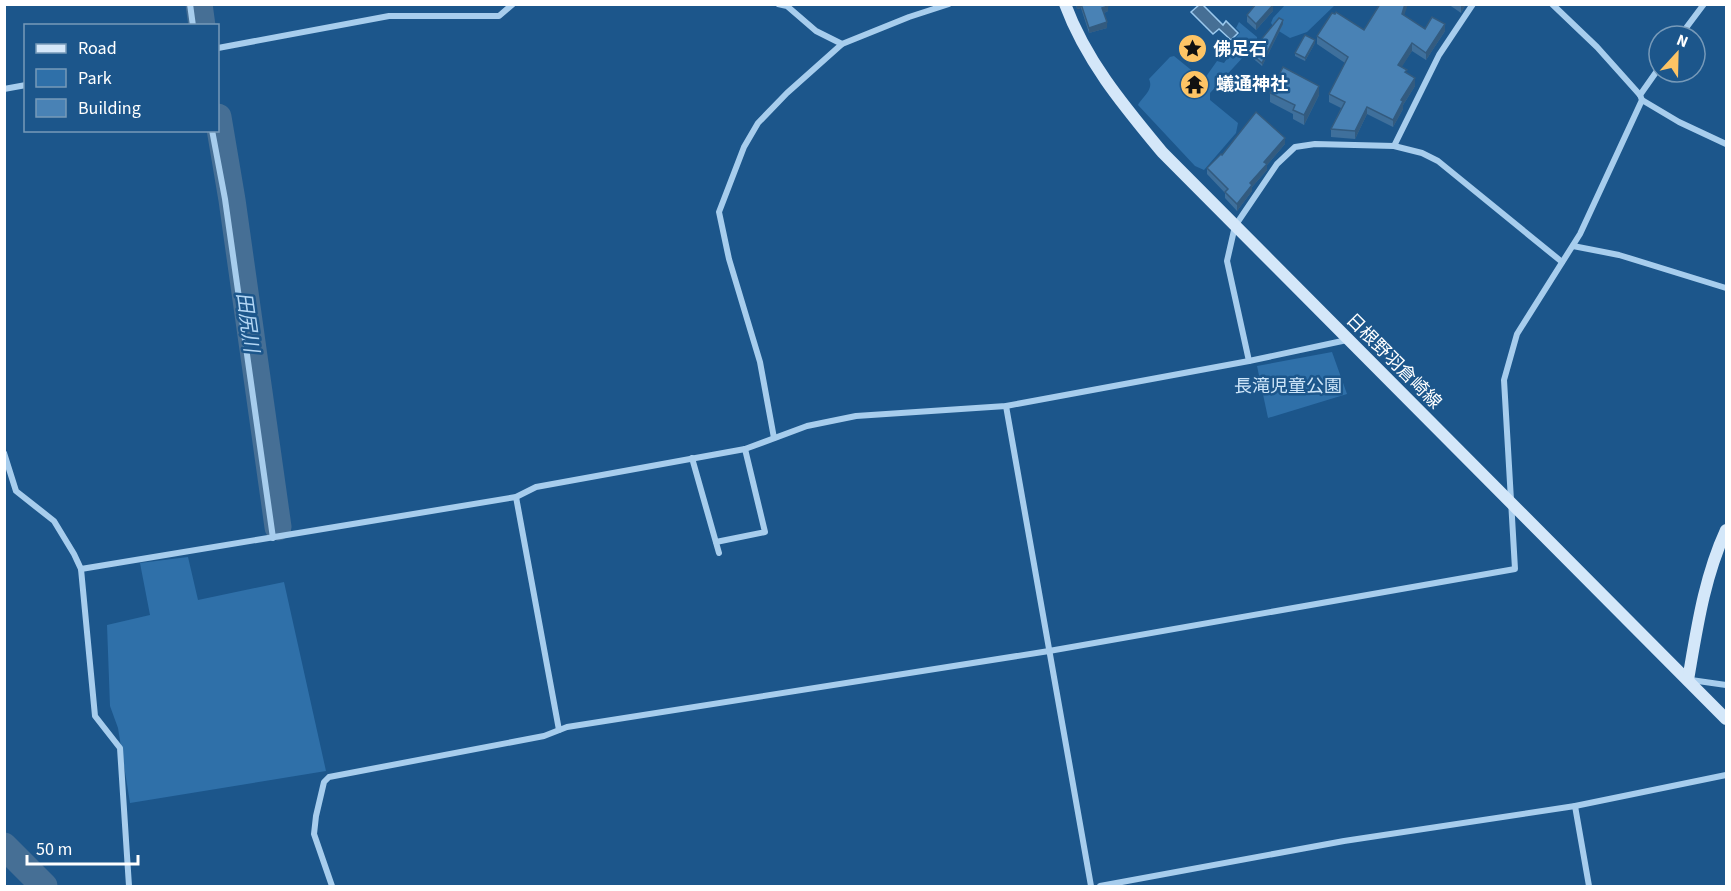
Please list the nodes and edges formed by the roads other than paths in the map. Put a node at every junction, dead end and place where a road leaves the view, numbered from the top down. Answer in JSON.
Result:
{"nodes":[{"id":1,"x":190,"y":4,"type":"edge"},
{"id":2,"x":513,"y":4,"type":"edge"},
{"id":3,"x":778,"y":4,"type":"edge"},
{"id":4,"x":949,"y":4,"type":"edge"},
{"id":5,"x":1065,"y":4,"type":"edge"},
{"id":6,"x":1473,"y":4,"type":"edge"},
{"id":7,"x":1552,"y":4,"type":"edge"},
{"id":8,"x":1704,"y":4,"type":"edge"},
{"id":9,"x":194,"y":24,"type":"edge"},
{"id":10,"x":1689,"y":24,"type":"edge"},
{"id":11,"x":842,"y":44,"type":"junction"},
{"id":12,"x":219,"y":48,"type":"edge"},
{"id":13,"x":24,"y":84,"type":"edge"},
{"id":14,"x":1649,"y":84,"type":"edge"},
{"id":15,"x":4,"y":89,"type":"edge"},
{"id":16,"x":1641,"y":97,"type":"junction"},
{"id":17,"x":212,"y":132,"type":"edge"},
{"id":18,"x":1726,"y":144,"type":"edge"},
{"id":19,"x":1394,"y":146,"type":"junction"},
{"id":20,"x":1235,"y":226,"type":"junction"},
{"id":21,"x":1573,"y":246,"type":"junction"},
{"id":22,"x":1562,"y":262,"type":"junction"},
{"id":23,"x":1726,"y":288,"type":"edge"},
{"id":24,"x":1347,"y":340,"type":"junction"},
{"id":25,"x":1250,"y":361,"type":"junction"},
{"id":26,"x":1006,"y":406,"type":"junction"},
{"id":27,"x":774,"y":438,"type":"junction"},
{"id":28,"x":745,"y":449,"type":"junction"},
{"id":29,"x":4,"y":453,"type":"edge"},
{"id":30,"x":692,"y":458,"type":"junction"},
{"id":31,"x":516,"y":497,"type":"junction"},
{"id":32,"x":1512,"y":504,"type":"junction"},
{"id":33,"x":1726,"y":530,"type":"edge"},
{"id":34,"x":273,"y":538,"type":"junction"},
{"id":35,"x":716,"y":542,"type":"junction"},
{"id":36,"x":718,"y":553,"type":"dead end"},
{"id":37,"x":81,"y":568,"type":"junction"},
{"id":38,"x":1049,"y":651,"type":"junction"},
{"id":39,"x":1688,"y":680,"type":"junction"},
{"id":40,"x":1726,"y":686,"type":"edge"},
{"id":41,"x":1726,"y":719,"type":"edge"},
{"id":42,"x":559,"y":730,"type":"junction"},
{"id":43,"x":1726,"y":775,"type":"edge"},
{"id":44,"x":1575,"y":806,"type":"junction"},
{"id":45,"x":129,"y":886,"type":"edge"},
{"id":46,"x":332,"y":886,"type":"edge"},
{"id":47,"x":1091,"y":886,"type":"edge"},
{"id":48,"x":1100,"y":886,"type":"edge"},
{"id":49,"x":1589,"y":886,"type":"edge"}],
"edges":[{"from":1,"to":9,"type":"street"},
{"from":2,"to":12,"type":"street"},
{"from":3,"to":11,"type":"street"},
{"from":4,"to":11,"type":"street"},
{"from":5,"to":20,"type":"main road","name":"日根野羽倉崎線"},
{"from":6,"to":19,"type":"street"},
{"from":7,"to":16,"type":"street"},
{"from":8,"to":10,"type":"street"},
{"from":11,"to":27,"type":"street"},
{"from":13,"to":15,"type":"street"},
{"from":14,"to":16,"type":"street"},
{"from":16,"to":18,"type":"street"},
{"from":16,"to":21,"type":"street"},
{"from":17,"to":34,"type":"street"},
{"from":19,"to":20,"type":"street"},
{"from":19,"to":22,"type":"street"},
{"from":20,"to":24,"type":"main road","name":"日根野羽倉崎線"},
{"from":20,"to":25,"type":"street"},
{"from":21,"to":22,"type":"street"},
{"from":21,"to":23,"type":"street"},
{"from":22,"to":32,"type":"street"},
{"from":24,"to":25,"type":"street"},
{"from":24,"to":32,"type":"main road","name":"日根野羽倉崎線"},
{"from":25,"to":26,"type":"street"},
{"from":26,"to":27,"type":"street"},
{"from":26,"to":38,"type":"street"},
{"from":27,"to":28,"type":"street"},
{"from":28,"to":30,"type":"street"},
{"from":28,"to":35,"type":"street"},
{"from":29,"to":37,"type":"street"},
{"from":30,"to":31,"type":"street"},
{"from":30,"to":35,"type":"street"},
{"from":31,"to":34,"type":"street"},
{"from":31,"to":42,"type":"street"},
{"from":32,"to":38,"type":"street"},
{"from":32,"to":39,"type":"main road","name":"日根野羽倉崎線"},
{"from":33,"to":39,"type":"main road"},
{"from":34,"to":37,"type":"street"},
{"from":35,"to":36,"type":"street"},
{"from":37,"to":45,"type":"street"},
{"from":38,"to":42,"type":"street"},
{"from":38,"to":47,"type":"street"},
{"from":39,"to":40,"type":"street"},
{"from":39,"to":41,"type":"main road","name":"日根野羽倉崎線"},
{"from":42,"to":46,"type":"street"},
{"from":43,"to":44,"type":"street"},
{"from":44,"to":48,"type":"street"},
{"from":44,"to":49,"type":"street"}]}
